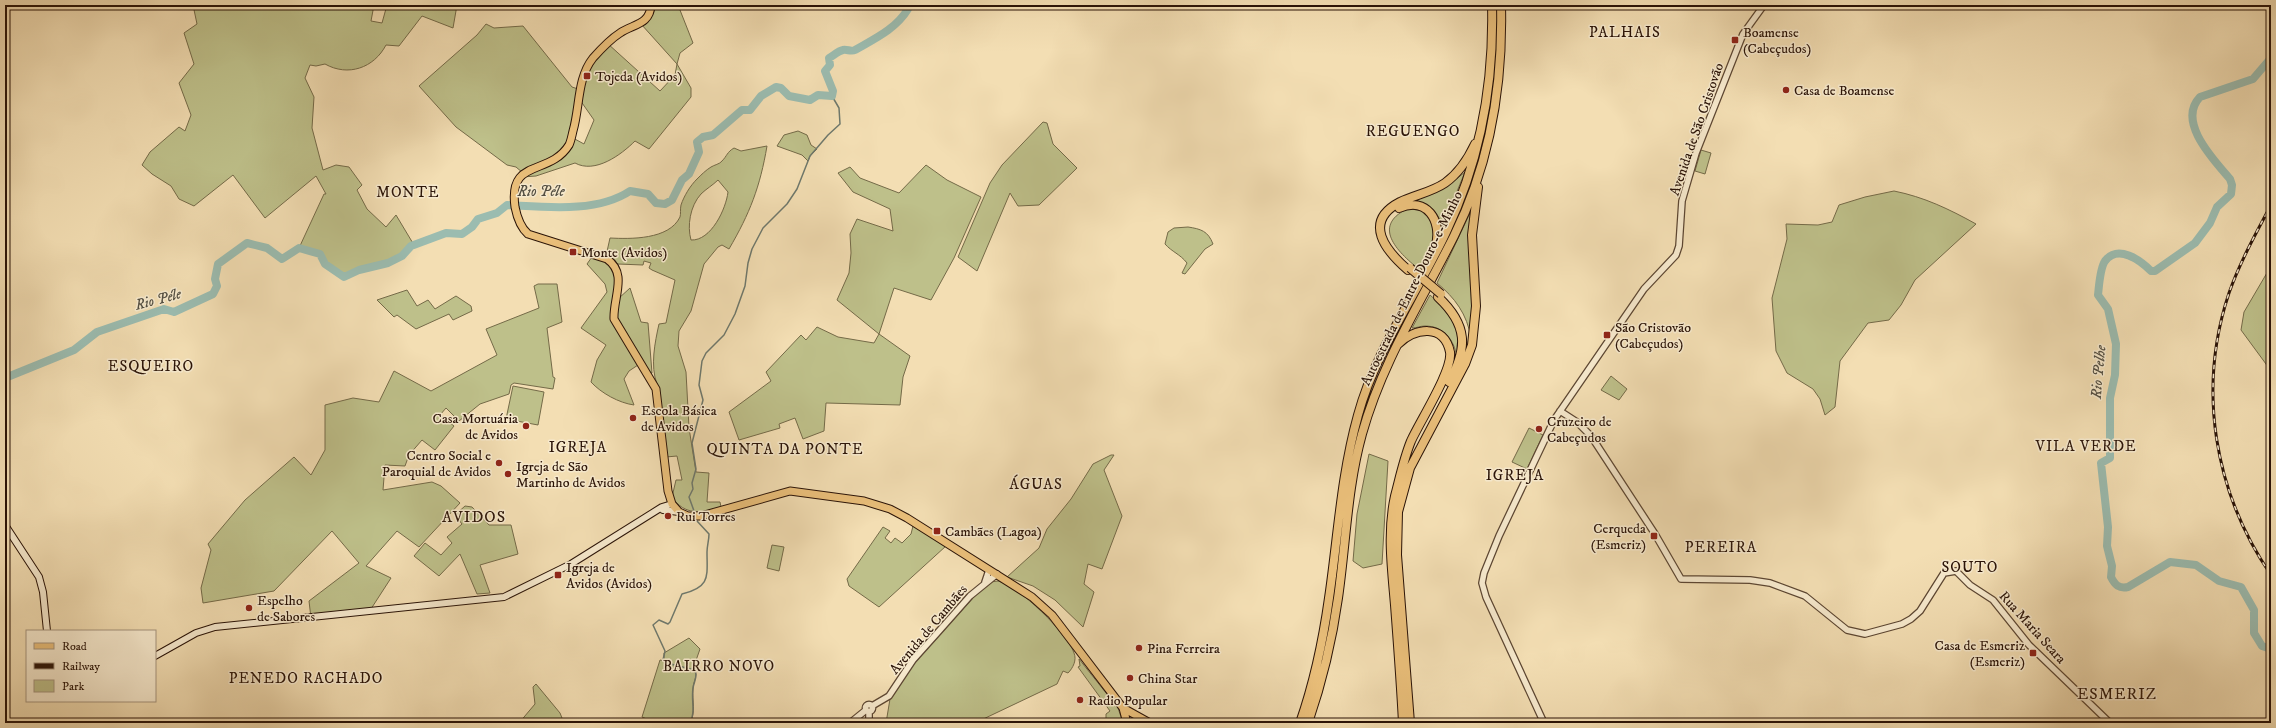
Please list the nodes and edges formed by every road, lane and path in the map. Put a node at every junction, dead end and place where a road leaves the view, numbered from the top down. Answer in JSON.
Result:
{"nodes":[{"id":1,"x":651,"y":5,"type":"edge"},
{"id":2,"x":1492,"y":5,"type":"edge"},
{"id":3,"x":1501,"y":5,"type":"edge"},
{"id":4,"x":1764,"y":5,"type":"edge"},
{"id":5,"x":1479,"y":134,"type":"junction"},
{"id":6,"x":1481,"y":167,"type":"junction"},
{"id":7,"x":1433,"y":257,"type":"junction"},
{"id":8,"x":1409,"y":269,"type":"junction"},
{"id":9,"x":1440,"y":296,"type":"junction"},
{"id":10,"x":1394,"y":347,"type":"junction"},
{"id":11,"x":1453,"y":387,"type":"junction"},
{"id":12,"x":1560,"y":411,"type":"junction"},
{"id":13,"x":668,"y":491,"type":"junction"},
{"id":14,"x":1394,"y":499,"type":"junction"},
{"id":15,"x":672,"y":504,"type":"junction"},
{"id":16,"x":663,"y":509,"type":"junction"},
{"id":17,"x":679,"y":512,"type":"junction"},
{"id":18,"x":5,"y":525,"type":"edge"},
{"id":19,"x":989,"y":570,"type":"junction"},
{"id":20,"x":996,"y":574,"type":"junction"},
{"id":21,"x":985,"y":582,"type":"junction"},
{"id":22,"x":47,"y":630,"type":"edge"},
{"id":23,"x":156,"y":655,"type":"edge"},
{"id":24,"x":1402,"y":694,"type":"junction"},
{"id":25,"x":1123,"y":708,"type":"junction"},
{"id":26,"x":867,"y":711,"type":"junction"},
{"id":27,"x":1141,"y":719,"type":"junction"},
{"id":28,"x":850,"y":723,"type":"edge"},
{"id":29,"x":869,"y":723,"type":"edge"},
{"id":30,"x":1127,"y":723,"type":"edge"},
{"id":31,"x":1132,"y":723,"type":"edge"},
{"id":32,"x":1150,"y":723,"type":"edge"},
{"id":33,"x":1300,"y":723,"type":"edge"},
{"id":34,"x":1308,"y":723,"type":"edge"},
{"id":35,"x":1402,"y":723,"type":"edge"},
{"id":36,"x":1406,"y":723,"type":"edge"},
{"id":37,"x":1411,"y":723,"type":"edge"},
{"id":38,"x":1544,"y":723,"type":"edge"},
{"id":39,"x":2110,"y":723,"type":"edge"}],
"edges":[{"from":1,"to":13,"type":"main road"},
{"from":2,"to":5,"type":"highway","name":"Autoestrada de Entre-Douro-e-Minho"},
{"from":3,"to":6,"type":"highway","name":"Autoestrada de Entre-Douro-e-Minho"},
{"from":4,"to":12,"type":"street","name":"Avenida de São Cristovão"},
{"from":5,"to":7,"type":"highway","name":"Autoestrada de Entre-Douro-e-Minho"},
{"from":5,"to":8,"type":"highway"},
{"from":6,"to":10,"type":"highway","name":"Autoestrada de Entre-Douro-e-Minho"},
{"from":6,"to":11,"type":"highway"},
{"from":7,"to":8,"type":"highway"},
{"from":7,"to":33,"type":"highway","name":"Autoestrada de Entre-Douro-e-Minho"},
{"from":8,"to":9,"type":"highway"},
{"from":9,"to":11,"type":"highway"},
{"from":9,"to":14,"type":"highway"},
{"from":10,"to":14,"type":"highway"},
{"from":10,"to":34,"type":"highway","name":"Autoestrada de Entre-Douro-e-Minho"},
{"from":11,"to":37,"type":"highway"},
{"from":12,"to":38,"type":"street","name":"Avenida de São Cristovão"},
{"from":12,"to":39,"type":"street","name":"Rua Maria Seara"},
{"from":13,"to":15,"type":"main road"},
{"from":13,"to":16,"type":"main road"},
{"from":14,"to":24,"type":"highway"},
{"from":15,"to":16,"type":"main road"},
{"from":15,"to":17,"type":"main road"},
{"from":16,"to":17,"type":"main road"},
{"from":16,"to":23,"type":"main road"},
{"from":17,"to":19,"type":"main road"},
{"from":18,"to":22,"type":"main road"},
{"from":19,"to":20,"type":"main road"},
{"from":19,"to":21,"type":"street","name":"Avenida de Cambães"},
{"from":20,"to":21,"type":"street","name":"Avenida de Cambães"},
{"from":20,"to":25,"type":"main road"},
{"from":21,"to":26,"type":"street","name":"Avenida de Cambães"},
{"from":24,"to":35,"type":"highway"},
{"from":24,"to":36,"type":"highway"},
{"from":25,"to":27,"type":"main road"},
{"from":25,"to":30,"type":"main road"},
{"from":26,"to":28,"type":"street","name":"Avenida de Cambães"},
{"from":26,"to":29,"type":"street"},
{"from":27,"to":31,"type":"main road"},
{"from":27,"to":32,"type":"main road"}]}
